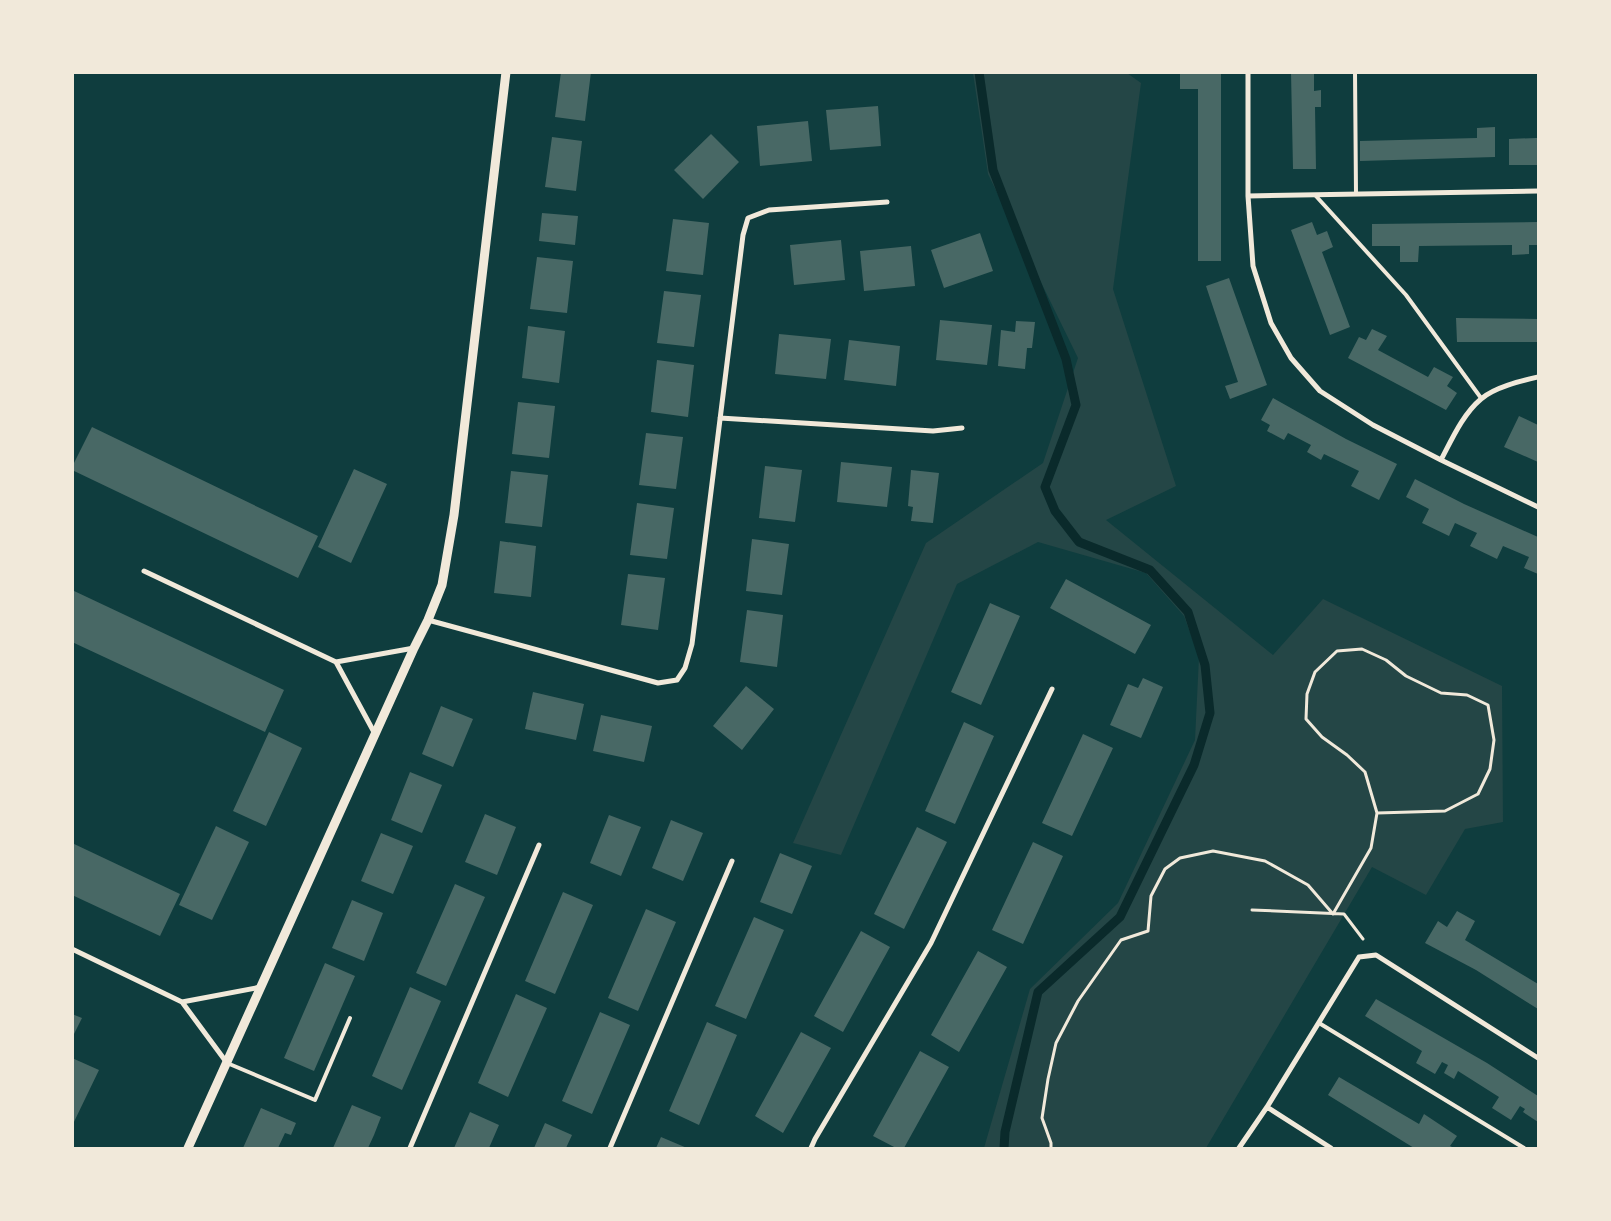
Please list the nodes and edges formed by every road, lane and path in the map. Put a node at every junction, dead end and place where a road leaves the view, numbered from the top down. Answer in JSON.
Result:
{"nodes":[{"id":1,"x":506,"y":72,"type":"edge"},
{"id":2,"x":1248,"y":72,"type":"edge"},
{"id":3,"x":1355,"y":72,"type":"edge"},
{"id":4,"x":1538,"y":191,"type":"edge"},
{"id":5,"x":1356,"y":194,"type":"junction"},
{"id":6,"x":1316,"y":195,"type":"junction"},
{"id":7,"x":1248,"y":196,"type":"junction"},
{"id":8,"x":887,"y":202,"type":"dead end"},
{"id":9,"x":1538,"y":377,"type":"edge"},
{"id":10,"x":1482,"y":398,"type":"junction"},
{"id":11,"x":720,"y":418,"type":"junction"},
{"id":12,"x":962,"y":428,"type":"dead end"},
{"id":13,"x":1441,"y":460,"type":"junction"},
{"id":14,"x":1538,"y":507,"type":"edge"},
{"id":15,"x":144,"y":571,"type":"dead end"},
{"id":16,"x":428,"y":620,"type":"junction"},
{"id":17,"x":414,"y":648,"type":"junction"},
{"id":18,"x":336,"y":662,"type":"junction"},
{"id":19,"x":1052,"y":689,"type":"dead end"},
{"id":20,"x":376,"y":734,"type":"junction"},
{"id":21,"x":1377,"y":813,"type":"junction"},
{"id":22,"x":539,"y":845,"type":"dead end"},
{"id":23,"x":732,"y":861,"type":"dead end"},
{"id":24,"x":1252,"y":910,"type":"dead end"},
{"id":25,"x":1333,"y":914,"type":"junction"},
{"id":26,"x":72,"y":949,"type":"edge"},
{"id":27,"x":1376,"y":955,"type":"junction"},
{"id":28,"x":261,"y":987,"type":"junction"},
{"id":29,"x":182,"y":1002,"type":"junction"},
{"id":30,"x":350,"y":1018,"type":"dead end"},
{"id":31,"x":1319,"y":1023,"type":"junction"},
{"id":32,"x":1538,"y":1058,"type":"edge"},
{"id":33,"x":226,"y":1063,"type":"junction"},
{"id":34,"x":1267,"y":1107,"type":"junction"},
{"id":35,"x":188,"y":1148,"type":"edge"},
{"id":36,"x":410,"y":1148,"type":"edge"},
{"id":37,"x":610,"y":1148,"type":"edge"},
{"id":38,"x":811,"y":1148,"type":"edge"},
{"id":39,"x":1051,"y":1148,"type":"edge"},
{"id":40,"x":1239,"y":1148,"type":"edge"},
{"id":41,"x":1331,"y":1148,"type":"edge"},
{"id":42,"x":1524,"y":1148,"type":"edge"}],
"edges":[{"from":1,"to":16,"type":"street"},
{"from":2,"to":7,"type":"street"},
{"from":3,"to":5,"type":"lane"},
{"from":4,"to":5,"type":"street"},
{"from":5,"to":6,"type":"street"},
{"from":6,"to":7,"type":"street"},
{"from":6,"to":10,"type":"lane"},
{"from":7,"to":13,"type":"street"},
{"from":8,"to":11,"type":"street"},
{"from":9,"to":10,"type":"street"},
{"from":10,"to":13,"type":"street"},
{"from":11,"to":12,"type":"street"},
{"from":11,"to":16,"type":"street"},
{"from":13,"to":14,"type":"street"},
{"from":15,"to":18,"type":"street"},
{"from":16,"to":17,"type":"street"},
{"from":17,"to":18,"type":"street"},
{"from":17,"to":20,"type":"street"},
{"from":18,"to":20,"type":"street"},
{"from":19,"to":38,"type":"street"},
{"from":20,"to":28,"type":"street"},
{"from":21,"to":21,"type":"path"},
{"from":21,"to":25,"type":"path"},
{"from":22,"to":36,"type":"street"},
{"from":23,"to":37,"type":"street"},
{"from":24,"to":25,"type":"path"},
{"from":25,"to":27,"type":"path"},
{"from":25,"to":39,"type":"path"},
{"from":26,"to":29,"type":"street"},
{"from":27,"to":31,"type":"street"},
{"from":27,"to":32,"type":"street"},
{"from":28,"to":29,"type":"street"},
{"from":28,"to":33,"type":"street"},
{"from":29,"to":33,"type":"street"},
{"from":30,"to":33,"type":"lane"},
{"from":31,"to":34,"type":"street"},
{"from":31,"to":42,"type":"lane"},
{"from":33,"to":35,"type":"street"},
{"from":34,"to":40,"type":"street"},
{"from":34,"to":41,"type":"street"}]}
